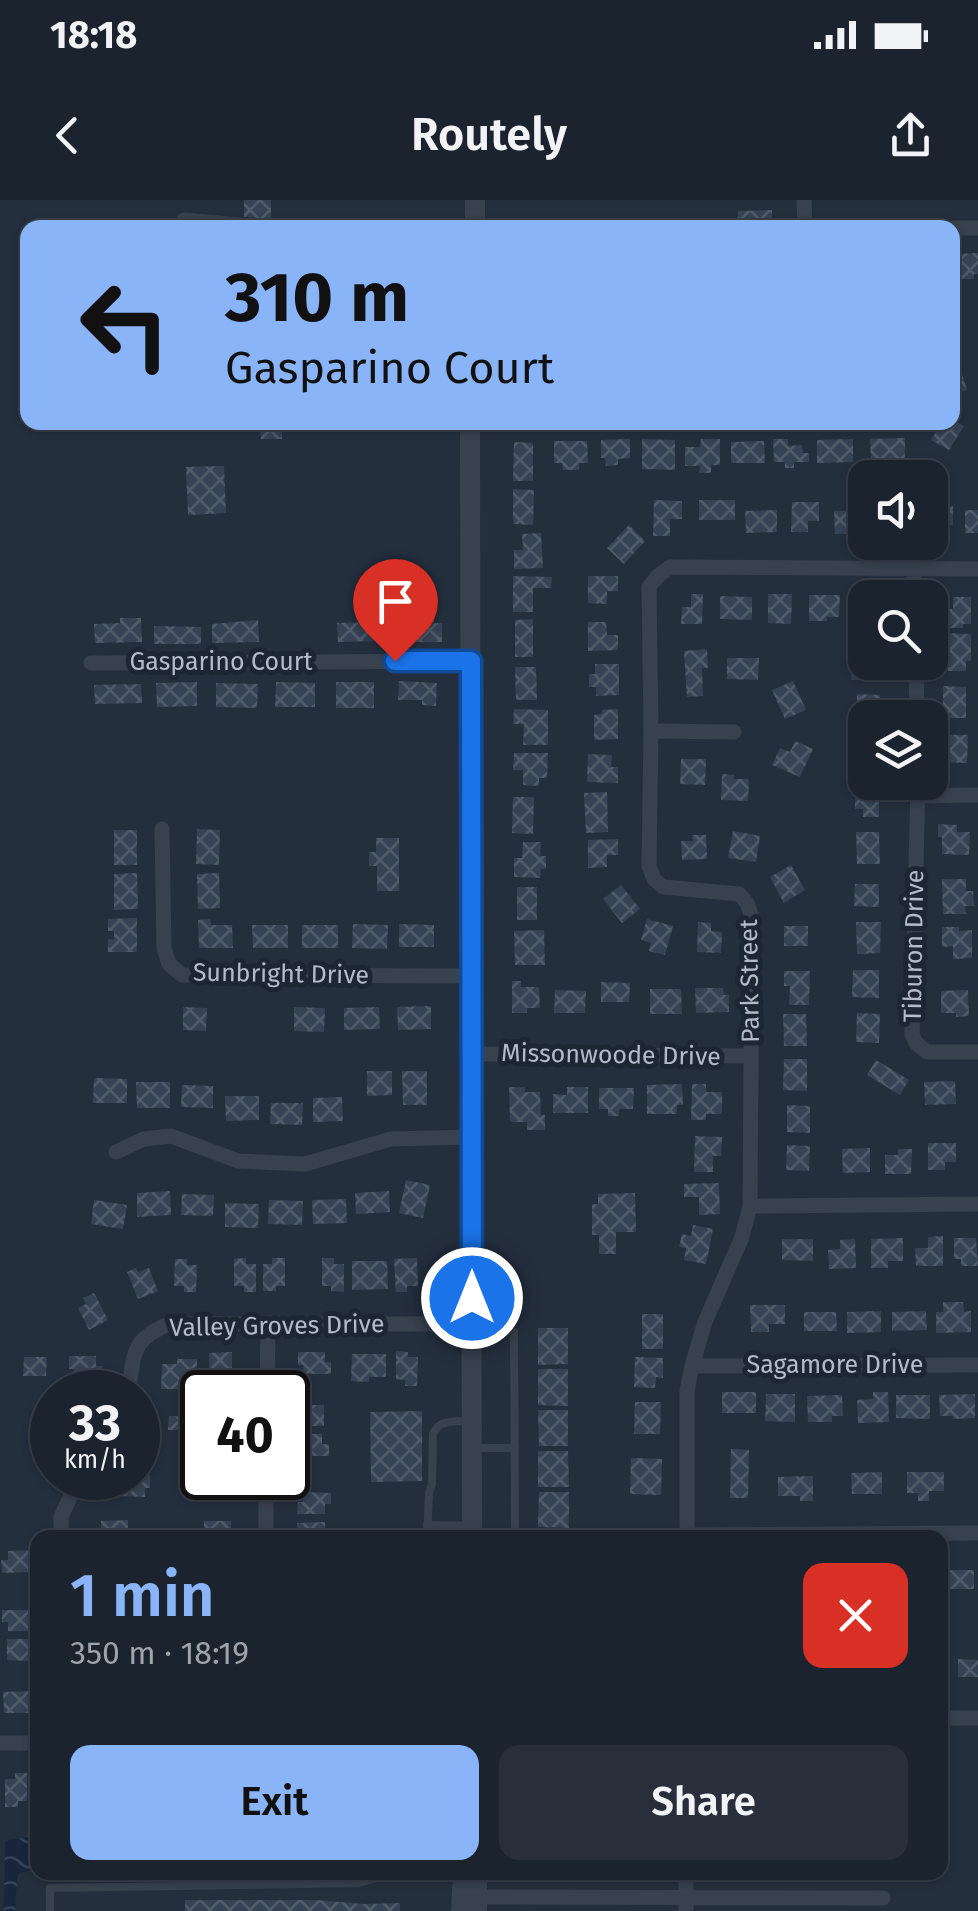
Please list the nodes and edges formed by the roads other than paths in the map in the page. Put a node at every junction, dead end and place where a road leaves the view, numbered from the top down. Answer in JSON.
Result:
{"nodes":[{"id":1,"x":470,"y":430,"type":"edge"},
{"id":2,"x":978,"y":569,"type":"edge"},
{"id":3,"x":914,"y":570,"type":"junction"},
{"id":4,"x":914,"y":580,"type":"edge"},
{"id":5,"x":471,"y":661,"type":"junction"},
{"id":6,"x":91,"y":663,"type":"dead end"},
{"id":7,"x":652,"y":731,"type":"junction"},
{"id":8,"x":734,"y":732,"type":"dead end"},
{"id":9,"x":948,"y":792,"type":"edge"},
{"id":10,"x":978,"y":795,"type":"edge"},
{"id":11,"x":918,"y":800,"type":"edge"},
{"id":12,"x":162,"y":829,"type":"dead end"},
{"id":13,"x":471,"y":976,"type":"junction"},
{"id":14,"x":978,"y":1052,"type":"edge"},
{"id":15,"x":471,"y":1054,"type":"junction"},
{"id":16,"x":751,"y":1056,"type":"junction"},
{"id":17,"x":471,"y":1137,"type":"junction"},
{"id":18,"x":116,"y":1152,"type":"dead end"},
{"id":19,"x":978,"y":1204,"type":"edge"},
{"id":20,"x":750,"y":1206,"type":"junction"},
{"id":21,"x":268,"y":1323,"type":"junction"},
{"id":22,"x":472,"y":1324,"type":"junction"},
{"id":23,"x":514,"y":1332,"type":"dead end"},
{"id":24,"x":978,"y":1365,"type":"edge"},
{"id":25,"x":692,"y":1366,"type":"junction"},
{"id":26,"x":132,"y":1370,"type":"edge"},
{"id":27,"x":267,"y":1370,"type":"edge"},
{"id":28,"x":472,"y":1421,"type":"junction"},
{"id":29,"x":472,"y":1448,"type":"junction"},
{"id":30,"x":515,"y":1448,"type":"junction"},
{"id":31,"x":69,"y":1500,"type":"edge"},
{"id":32,"x":266,"y":1500,"type":"edge"},
{"id":33,"x":427,"y":1525,"type":"junction"},
{"id":34,"x":61,"y":1530,"type":"edge"},
{"id":35,"x":266,"y":1530,"type":"edge"},
{"id":36,"x":427,"y":1530,"type":"edge"},
{"id":37,"x":459,"y":1530,"type":"edge"},
{"id":38,"x":472,"y":1530,"type":"edge"},
{"id":39,"x":516,"y":1530,"type":"edge"},
{"id":40,"x":687,"y":1530,"type":"edge"},
{"id":41,"x":948,"y":1532,"type":"edge"},
{"id":42,"x":978,"y":1532,"type":"edge"},
{"id":43,"x":948,"y":1718,"type":"edge"},
{"id":44,"x":978,"y":1718,"type":"edge"},
{"id":45,"x":0,"y":1743,"type":"edge"},
{"id":46,"x":30,"y":1743,"type":"edge"},
{"id":47,"x":370,"y":1880,"type":"edge"},
{"id":48,"x":884,"y":1898,"type":"dead end"},
{"id":49,"x":469,"y":1904,"type":"edge"},
{"id":50,"x":686,"y":1905,"type":"edge"},
{"id":51,"x":50,"y":1911,"type":"edge"}],
"edges":[{"from":1,"to":5,"type":"street"},
{"from":2,"to":3,"type":"street","name":"Park Street"},
{"from":3,"to":4,"type":"street"},
{"from":3,"to":7,"type":"street","name":"Park Street"},
{"from":5,"to":6,"type":"street","name":"Gasparino Court"},
{"from":5,"to":13,"type":"street"},
{"from":7,"to":8,"type":"street"},
{"from":7,"to":16,"type":"street","name":"Park Street"},
{"from":9,"to":10,"type":"street"},
{"from":11,"to":14,"type":"street","name":"Tiburon Drive"},
{"from":12,"to":13,"type":"street","name":"Sunbright Drive"},
{"from":13,"to":15,"type":"street"},
{"from":15,"to":16,"type":"street","name":"Missonwoode Drive"},
{"from":15,"to":17,"type":"street"},
{"from":16,"to":20,"type":"street","name":"Park Street"},
{"from":17,"to":18,"type":"street"},
{"from":17,"to":22,"type":"street"},
{"from":19,"to":20,"type":"street"},
{"from":20,"to":25,"type":"street","name":"Park Street"},
{"from":21,"to":22,"type":"street","name":"Valley Groves Drive"},
{"from":21,"to":26,"type":"street","name":"Valley Groves Drive"},
{"from":21,"to":27,"type":"street"},
{"from":22,"to":28,"type":"street"},
{"from":23,"to":30,"type":"lane"},
{"from":24,"to":25,"type":"street","name":"Sagamore Drive"},
{"from":25,"to":40,"type":"street","name":"Park Street"},
{"from":28,"to":29,"type":"street"},
{"from":28,"to":33,"type":"lane"},
{"from":29,"to":30,"type":"lane"},
{"from":29,"to":38,"type":"street"},
{"from":30,"to":39,"type":"lane"},
{"from":31,"to":34,"type":"street"},
{"from":32,"to":35,"type":"street"},
{"from":33,"to":36,"type":"lane"},
{"from":33,"to":37,"type":"lane"},
{"from":41,"to":42,"type":"street"},
{"from":43,"to":44,"type":"street"},
{"from":45,"to":46,"type":"street"},
{"from":47,"to":51,"type":"lane"},
{"from":48,"to":50,"type":"street"},
{"from":49,"to":50,"type":"street"}]}
